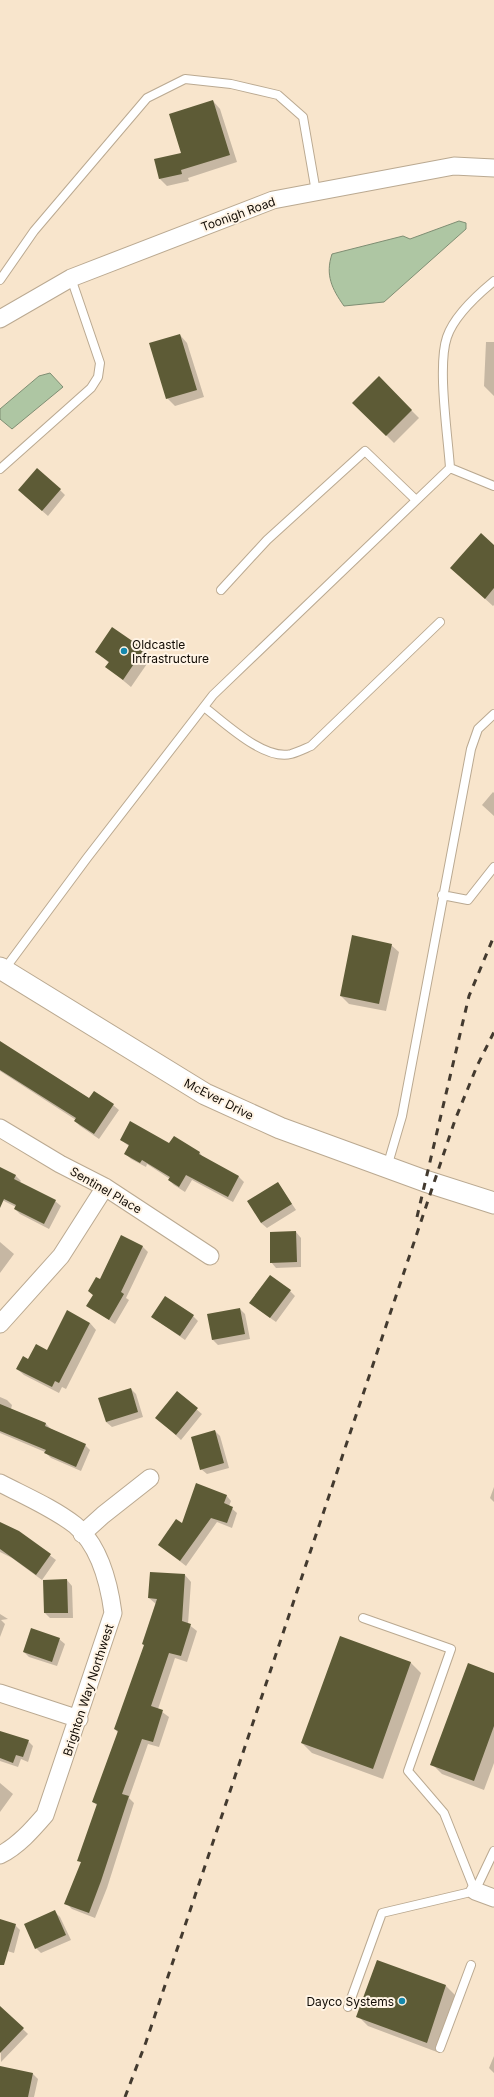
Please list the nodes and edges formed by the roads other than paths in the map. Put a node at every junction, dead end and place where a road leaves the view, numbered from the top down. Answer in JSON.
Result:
{"nodes":[{"id":1,"x":494,"y":168,"type":"edge"},
{"id":2,"x":316,"y":192,"type":"junction"},
{"id":3,"x":71,"y":278,"type":"junction"},
{"id":4,"x":0,"y":280,"type":"edge"},
{"id":5,"x":494,"y":282,"type":"edge"},
{"id":6,"x":0,"y":319,"type":"edge"},
{"id":7,"x":450,"y":468,"type":"junction"},
{"id":8,"x":0,"y":469,"type":"edge"},
{"id":9,"x":494,"y":486,"type":"edge"},
{"id":10,"x":416,"y":500,"type":"junction"},
{"id":11,"x":221,"y":590,"type":"dead end"},
{"id":12,"x":440,"y":622,"type":"dead end"},
{"id":13,"x":204,"y":706,"type":"junction"},
{"id":14,"x":494,"y":714,"type":"edge"},
{"id":15,"x":494,"y":868,"type":"edge"},
{"id":16,"x":442,"y":896,"type":"junction"},
{"id":17,"x":2,"y":970,"type":"edge"},
{"id":18,"x":0,"y":1128,"type":"edge"},
{"id":19,"x":387,"y":1167,"type":"junction"},
{"id":20,"x":105,"y":1187,"type":"junction"},
{"id":21,"x":494,"y":1203,"type":"edge"},
{"id":22,"x":210,"y":1256,"type":"dead end"},
{"id":23,"x":0,"y":1324,"type":"edge"},
{"id":24,"x":150,"y":1478,"type":"dead end"},
{"id":25,"x":0,"y":1483,"type":"edge"},
{"id":26,"x":82,"y":1534,"type":"junction"},
{"id":27,"x":363,"y":1618,"type":"dead end"},
{"id":28,"x":0,"y":1693,"type":"edge"},
{"id":29,"x":79,"y":1719,"type":"junction"},
{"id":30,"x":494,"y":1851,"type":"edge"},
{"id":31,"x":0,"y":1855,"type":"edge"},
{"id":32,"x":474,"y":1891,"type":"junction"},
{"id":33,"x":494,"y":1898,"type":"edge"},
{"id":34,"x":471,"y":1965,"type":"dead end"},
{"id":35,"x":348,"y":2007,"type":"dead end"},
{"id":36,"x":440,"y":2048,"type":"dead end"}],
"edges":[{"from":1,"to":2,"type":"street","name":"Toonigh Road"},
{"from":2,"to":3,"type":"street","name":"Toonigh Road"},
{"from":2,"to":4,"type":"lane"},
{"from":3,"to":6,"type":"street","name":"Toonigh Road"},
{"from":3,"to":8,"type":"lane"},
{"from":5,"to":7,"type":"lane"},
{"from":7,"to":9,"type":"lane"},
{"from":7,"to":10,"type":"lane"},
{"from":10,"to":11,"type":"lane"},
{"from":10,"to":13,"type":"lane"},
{"from":12,"to":13,"type":"lane"},
{"from":13,"to":17,"type":"lane"},
{"from":14,"to":16,"type":"lane"},
{"from":15,"to":16,"type":"lane"},
{"from":16,"to":19,"type":"lane"},
{"from":17,"to":19,"type":"street","name":"McEver Drive"},
{"from":18,"to":20,"type":"street","name":"Sentinel Place"},
{"from":19,"to":21,"type":"street","name":"McEver Drive"},
{"from":20,"to":22,"type":"street","name":"Sentinel Place"},
{"from":20,"to":23,"type":"street"},
{"from":24,"to":26,"type":"street"},
{"from":25,"to":26,"type":"street","name":"Brighton Way Northwest"},
{"from":26,"to":29,"type":"street","name":"Brighton Way Northwest"},
{"from":27,"to":32,"type":"lane"},
{"from":28,"to":29,"type":"street"},
{"from":29,"to":31,"type":"street","name":"Brighton Way Northwest"},
{"from":30,"to":32,"type":"lane"},
{"from":32,"to":33,"type":"street"},
{"from":32,"to":35,"type":"lane"},
{"from":34,"to":36,"type":"lane"}]}
